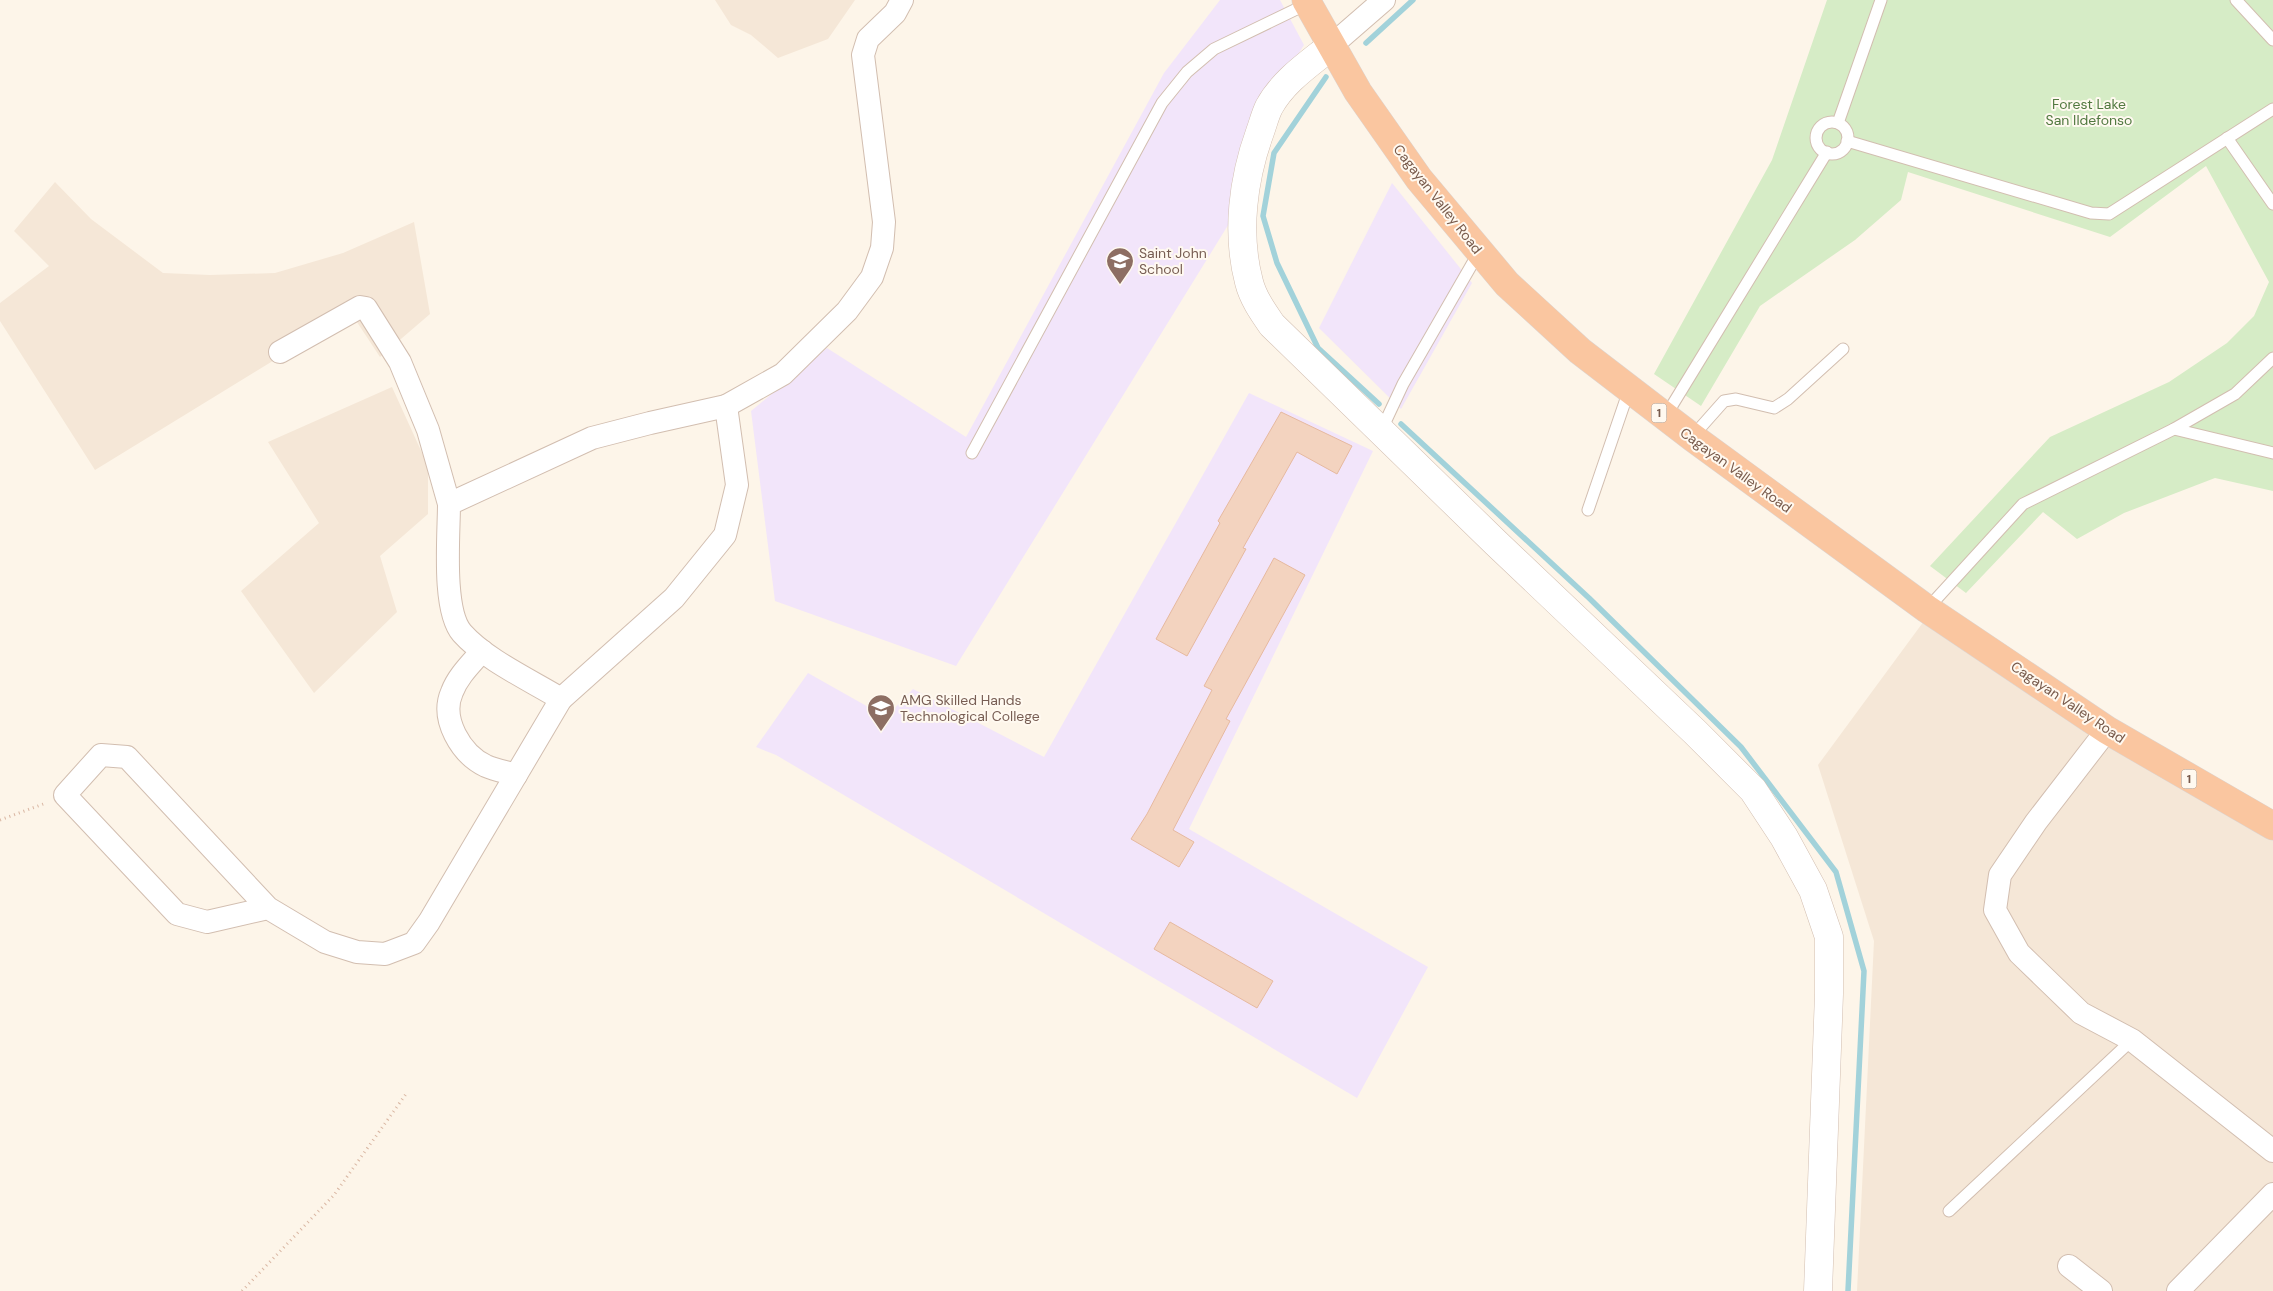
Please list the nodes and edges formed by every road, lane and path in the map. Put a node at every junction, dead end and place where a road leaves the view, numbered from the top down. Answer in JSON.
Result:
{"nodes":[{"id":1,"x":902,"y":0,"type":"edge"},
{"id":2,"x":1384,"y":0,"type":"edge"},
{"id":3,"x":1881,"y":0,"type":"edge"},
{"id":4,"x":2236,"y":0,"type":"edge"},
{"id":5,"x":1306,"y":2,"type":"edge"},
{"id":6,"x":2273,"y":40,"type":"edge"},
{"id":7,"x":1331,"y":46,"type":"junction"},
{"id":8,"x":2273,"y":109,"type":"edge"},
{"id":9,"x":1838,"y":123,"type":"junction"},
{"id":10,"x":2227,"y":138,"type":"junction"},
{"id":11,"x":1847,"y":141,"type":"junction"},
{"id":12,"x":1827,"y":152,"type":"junction"},
{"id":13,"x":2273,"y":204,"type":"edge"},
{"id":14,"x":1479,"y":252,"type":"junction"},
{"id":15,"x":1843,"y":350,"type":"dead end"},
{"id":16,"x":280,"y":352,"type":"dead end"},
{"id":17,"x":2273,"y":358,"type":"edge"},
{"id":18,"x":1629,"y":390,"type":"junction"},
{"id":19,"x":726,"y":406,"type":"junction"},
{"id":20,"x":1665,"y":417,"type":"junction"},
{"id":21,"x":1381,"y":430,"type":"junction"},
{"id":22,"x":2174,"y":430,"type":"junction"},
{"id":23,"x":1692,"y":437,"type":"junction"},
{"id":24,"x":972,"y":453,"type":"dead end"},
{"id":25,"x":2273,"y":453,"type":"edge"},
{"id":26,"x":449,"y":504,"type":"junction"},
{"id":27,"x":1588,"y":510,"type":"dead end"},
{"id":28,"x":1927,"y":609,"type":"junction"},
{"id":29,"x":482,"y":651,"type":"junction"},
{"id":30,"x":561,"y":699,"type":"junction"},
{"id":31,"x":2107,"y":730,"type":"junction"},
{"id":32,"x":516,"y":775,"type":"junction"},
{"id":33,"x":65,"y":795,"type":"junction"},
{"id":34,"x":0,"y":820,"type":"edge"},
{"id":35,"x":2273,"y":826,"type":"edge"},
{"id":36,"x":268,"y":908,"type":"junction"},
{"id":37,"x":2132,"y":1040,"type":"junction"},
{"id":38,"x":406,"y":1094,"type":"dead end"},
{"id":39,"x":2273,"y":1151,"type":"edge"},
{"id":40,"x":2273,"y":1194,"type":"edge"},
{"id":41,"x":1949,"y":1211,"type":"dead end"},
{"id":42,"x":2069,"y":1266,"type":"dead end"},
{"id":43,"x":242,"y":1291,"type":"edge"},
{"id":44,"x":1818,"y":1291,"type":"edge"},
{"id":45,"x":2101,"y":1291,"type":"edge"},
{"id":46,"x":2178,"y":1291,"type":"edge"}],
"edges":[{"from":1,"to":19,"type":"street"},
{"from":2,"to":7,"type":"street"},
{"from":3,"to":9,"type":"lane"},
{"from":4,"to":6,"type":"lane"},
{"from":5,"to":7,"type":"highway","name":"Cagayan Valley Road","number":"1"},
{"from":5,"to":24,"type":"lane"},
{"from":7,"to":14,"type":"highway","name":"Cagayan Valley Road","number":"1"},
{"from":7,"to":21,"type":"street"},
{"from":8,"to":10,"type":"lane"},
{"from":9,"to":11,"type":"lane"},
{"from":9,"to":12,"type":"lane"},
{"from":10,"to":11,"type":"lane"},
{"from":10,"to":13,"type":"lane"},
{"from":11,"to":12,"type":"lane"},
{"from":12,"to":20,"type":"lane"},
{"from":14,"to":18,"type":"highway","name":"Cagayan Valley Road","number":"1"},
{"from":14,"to":21,"type":"lane"},
{"from":15,"to":23,"type":"lane"},
{"from":16,"to":26,"type":"street"},
{"from":17,"to":22,"type":"lane"},
{"from":18,"to":20,"type":"highway","name":"Cagayan Valley Road","number":"1"},
{"from":18,"to":27,"type":"lane"},
{"from":19,"to":26,"type":"street"},
{"from":19,"to":30,"type":"street"},
{"from":20,"to":23,"type":"highway","name":"Cagayan Valley Road","number":"1"},
{"from":21,"to":44,"type":"street"},
{"from":22,"to":25,"type":"lane"},
{"from":22,"to":28,"type":"lane"},
{"from":23,"to":28,"type":"highway","name":"Cagayan Valley Road","number":"1"},
{"from":26,"to":29,"type":"street"},
{"from":28,"to":31,"type":"highway","name":"Cagayan Valley Road","number":"1"},
{"from":29,"to":30,"type":"street"},
{"from":29,"to":32,"type":"street"},
{"from":30,"to":32,"type":"street"},
{"from":31,"to":35,"type":"highway","name":"Cagayan Valley Road","number":"1"},
{"from":31,"to":37,"type":"street"},
{"from":32,"to":36,"type":"street"},
{"from":33,"to":34,"type":"path"},
{"from":33,"to":36,"type":"street"},
{"from":33,"to":36,"type":"street"},
{"from":37,"to":39,"type":"street"},
{"from":37,"to":41,"type":"lane"},
{"from":38,"to":43,"type":"path"},
{"from":40,"to":46,"type":"street"},
{"from":42,"to":45,"type":"street"}]}
